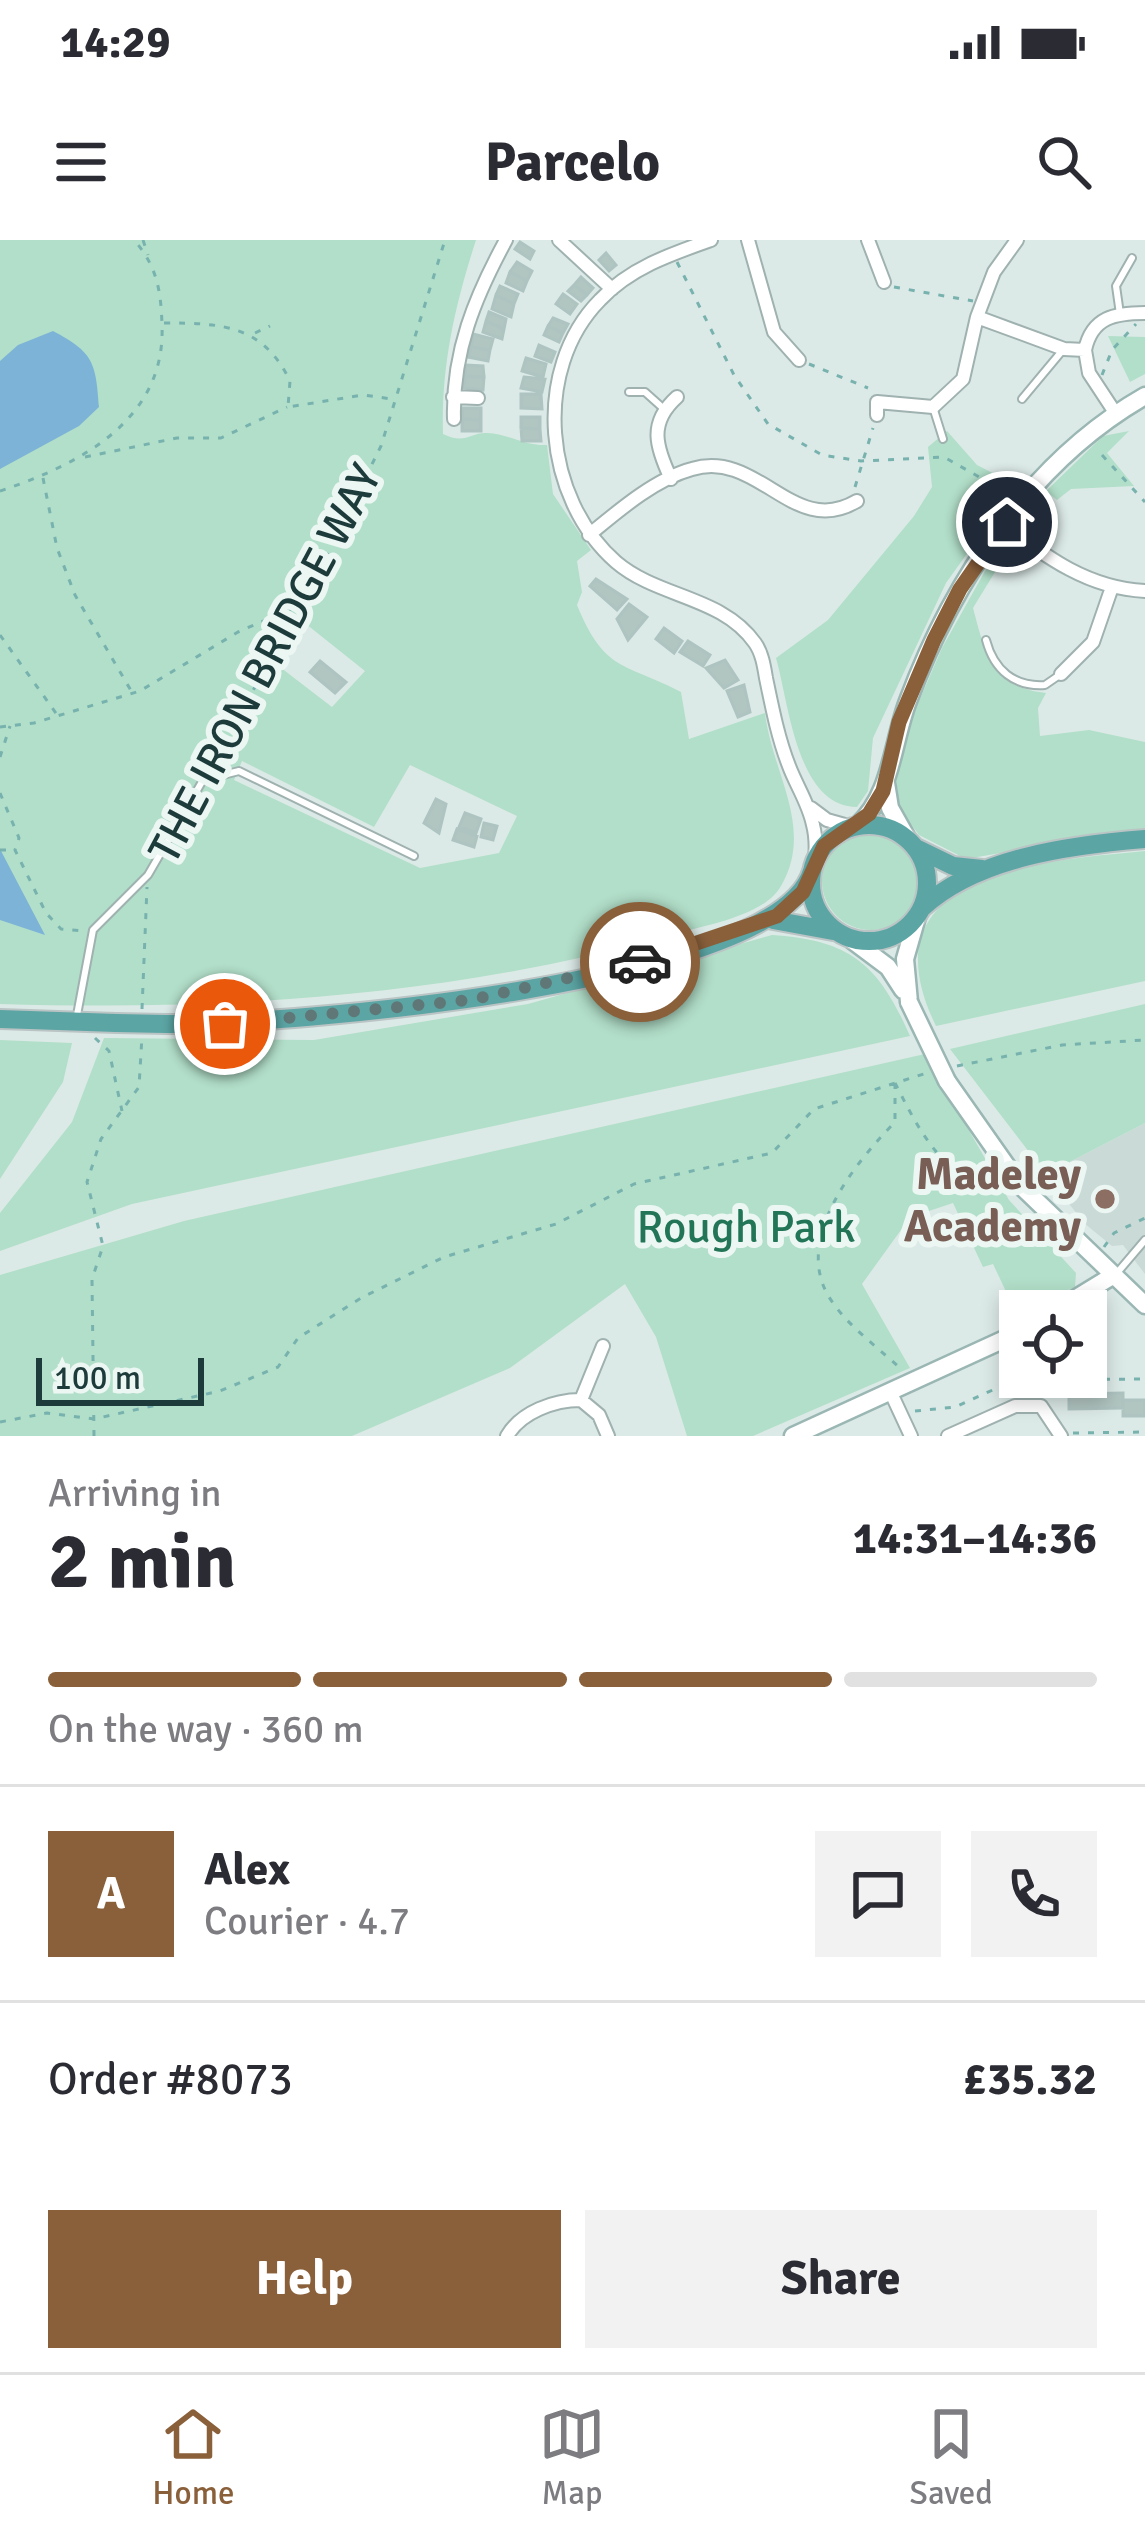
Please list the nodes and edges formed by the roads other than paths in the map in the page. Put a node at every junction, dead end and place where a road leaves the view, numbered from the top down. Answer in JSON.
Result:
{"nodes":[{"id":1,"x":506,"y":240,"type":"edge"},
{"id":2,"x":559,"y":240,"type":"edge"},
{"id":3,"x":711,"y":240,"type":"edge"},
{"id":4,"x":748,"y":240,"type":"edge"},
{"id":5,"x":868,"y":240,"type":"edge"},
{"id":6,"x":1017,"y":240,"type":"edge"},
{"id":7,"x":1132,"y":258,"type":"dead end"},
{"id":8,"x":884,"y":283,"type":"road end"},
{"id":9,"x":612,"y":289,"type":"junction"},
{"id":10,"x":979,"y":310,"type":"junction"},
{"id":11,"x":1120,"y":314,"type":"junction"},
{"id":12,"x":1145,"y":314,"type":"edge"},
{"id":13,"x":1064,"y":349,"type":"junction"},
{"id":14,"x":1085,"y":350,"type":"junction"},
{"id":15,"x":799,"y":360,"type":"road end"},
{"id":16,"x":868,"y":388,"type":"road end"},
{"id":17,"x":629,"y":392,"type":"dead end"},
{"id":18,"x":1145,"y":396,"type":"edge"},
{"id":19,"x":453,"y":397,"type":"junction"},
{"id":20,"x":677,"y":397,"type":"dead end"},
{"id":21,"x":478,"y":398,"type":"dead end"},
{"id":22,"x":1022,"y":399,"type":"dead end"},
{"id":23,"x":933,"y":407,"type":"junction"},
{"id":24,"x":664,"y":409,"type":"junction"},
{"id":25,"x":1116,"y":414,"type":"junction"},
{"id":26,"x":454,"y":419,"type":"dead end"},
{"id":27,"x":943,"y":439,"type":"dead end"},
{"id":28,"x":671,"y":478,"type":"junction"},
{"id":29,"x":857,"y":501,"type":"road end"},
{"id":30,"x":1004,"y":525,"type":"junction"},
{"id":31,"x":589,"y":535,"type":"junction"},
{"id":32,"x":1112,"y":587,"type":"junction"},
{"id":33,"x":1145,"y":591,"type":"edge"},
{"id":34,"x":986,"y":640,"type":"dead end"},
{"id":35,"x":1061,"y":674,"type":"joint"},
{"id":36,"x":886,"y":782,"type":"junction"},
{"id":37,"x":802,"y":797,"type":"junction"},
{"id":38,"x":855,"y":827,"type":"junction"},
{"id":39,"x":1145,"y":839,"type":"edge"},
{"id":40,"x":911,"y":843,"type":"junction"},
{"id":41,"x":414,"y":856,"type":"dead end"},
{"id":42,"x":813,"y":866,"type":"junction"},
{"id":43,"x":987,"y":869,"type":"junction"},
{"id":44,"x":919,"y":913,"type":"junction"},
{"id":45,"x":768,"y":921,"type":"junction"},
{"id":46,"x":845,"y":936,"type":"junction"},
{"id":47,"x":909,"y":1002,"type":"junction"},
{"id":48,"x":0,"y":1019,"type":"edge"},
{"id":49,"x":76,"y":1021,"type":"junction"},
{"id":50,"x":1145,"y":1240,"type":"edge"},
{"id":51,"x":1114,"y":1275,"type":"junction"},
{"id":52,"x":1089,"y":1290,"type":"edge"},
{"id":53,"x":1145,"y":1305,"type":"edge"},
{"id":54,"x":999,"y":1342,"type":"edge"},
{"id":55,"x":603,"y":1346,"type":"dead end"},
{"id":56,"x":891,"y":1393,"type":"junction"},
{"id":57,"x":581,"y":1400,"type":"junction"},
{"id":58,"x":1060,"y":1435,"type":"edge"},
{"id":59,"x":507,"y":1436,"type":"edge"},
{"id":60,"x":608,"y":1436,"type":"edge"},
{"id":61,"x":793,"y":1436,"type":"edge"},
{"id":62,"x":911,"y":1436,"type":"edge"},
{"id":63,"x":948,"y":1436,"type":"edge"}],
"edges":[{"from":1,"to":19,"type":"street"},
{"from":2,"to":9,"type":"street"},
{"from":3,"to":9,"type":"street"},
{"from":4,"to":15,"type":"street"},
{"from":5,"to":8,"type":"street"},
{"from":6,"to":10,"type":"street"},
{"from":7,"to":11,"type":"lane"},
{"from":9,"to":31,"type":"street"},
{"from":10,"to":13,"type":"street"},
{"from":10,"to":23,"type":"street"},
{"from":11,"to":12,"type":"street"},
{"from":11,"to":14,"type":"street"},
{"from":13,"to":14,"type":"street"},
{"from":13,"to":22,"type":"lane"},
{"from":14,"to":25,"type":"street"},
{"from":16,"to":23,"type":"street"},
{"from":17,"to":24,"type":"lane"},
{"from":18,"to":25,"type":"main road"},
{"from":19,"to":21,"type":"street"},
{"from":19,"to":26,"type":"street"},
{"from":20,"to":24,"type":"street"},
{"from":23,"to":27,"type":"lane"},
{"from":24,"to":28,"type":"street"},
{"from":25,"to":30,"type":"main road"},
{"from":28,"to":29,"type":"street"},
{"from":28,"to":31,"type":"street"},
{"from":30,"to":32,"type":"street"},
{"from":30,"to":36,"type":"main road"},
{"from":31,"to":37,"type":"street"},
{"from":32,"to":33,"type":"street"},
{"from":32,"to":35,"type":"street"},
{"from":34,"to":35,"type":"lane"},
{"from":36,"to":38,"type":"main road"},
{"from":36,"to":40,"type":"main road"},
{"from":37,"to":38,"type":"street"},
{"from":37,"to":42,"type":"street"},
{"from":38,"to":40,"type":"main road"},
{"from":38,"to":42,"type":"main road"},
{"from":39,"to":43,"type":"main road"},
{"from":40,"to":43,"type":"main road"},
{"from":40,"to":44,"type":"main road"},
{"from":41,"to":49,"type":"lane","name":"THE IRON BRIDGE WAY"},
{"from":42,"to":45,"type":"main road"},
{"from":42,"to":46,"type":"main road"},
{"from":43,"to":44,"type":"main road"},
{"from":44,"to":46,"type":"main road"},
{"from":44,"to":47,"type":"main road"},
{"from":45,"to":46,"type":"main road"},
{"from":45,"to":49,"type":"main road","bridge":true},
{"from":46,"to":47,"type":"main road"},
{"from":47,"to":51,"type":"main road","bridge":true},
{"from":48,"to":49,"type":"main road"},
{"from":50,"to":51,"type":"lane"},
{"from":51,"to":52,"type":"main road"},
{"from":51,"to":53,"type":"main road"},
{"from":54,"to":56,"type":"main road"},
{"from":55,"to":57,"type":"street"},
{"from":56,"to":61,"type":"main road"},
{"from":56,"to":62,"type":"street"},
{"from":57,"to":59,"type":"street"},
{"from":57,"to":60,"type":"street"},
{"from":58,"to":63,"type":"street"}]}
